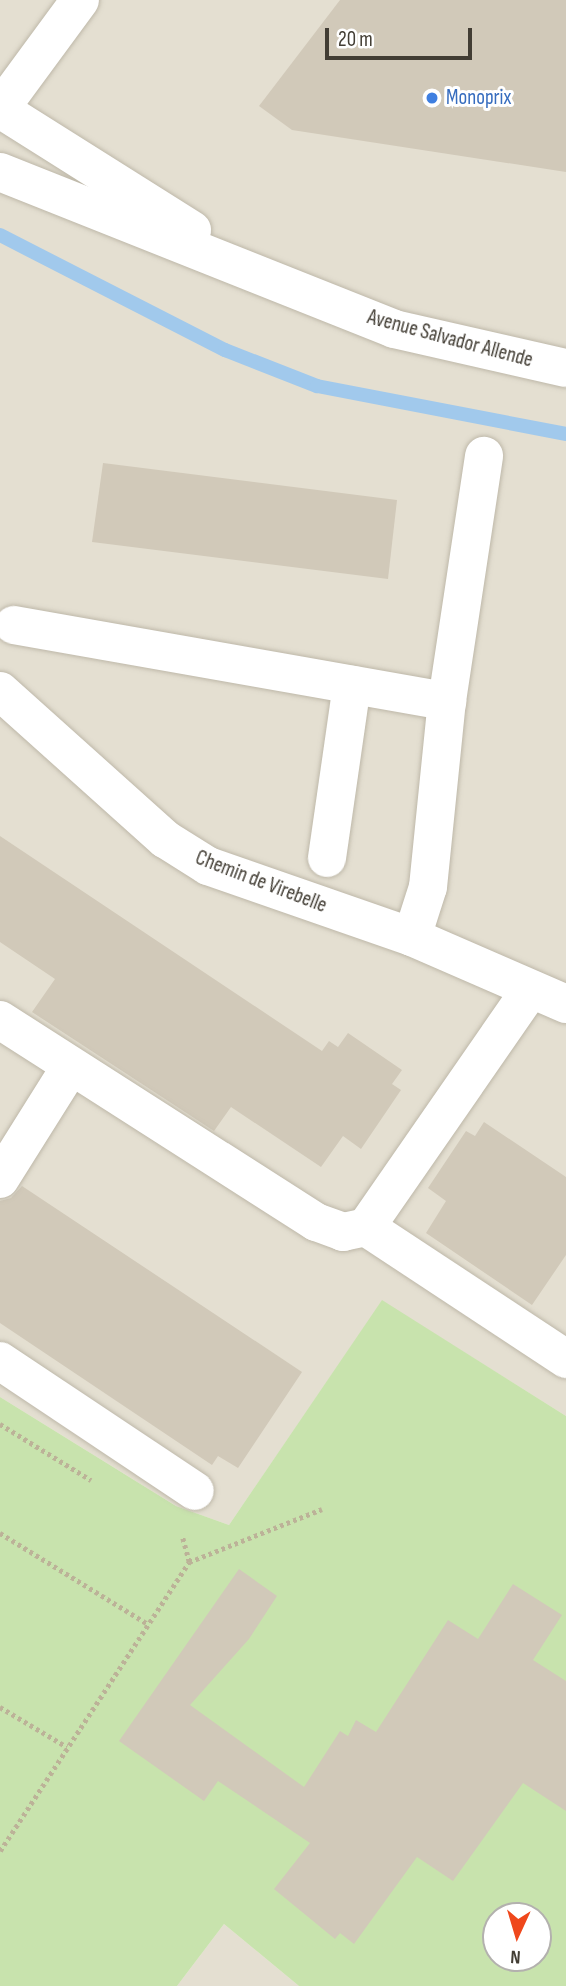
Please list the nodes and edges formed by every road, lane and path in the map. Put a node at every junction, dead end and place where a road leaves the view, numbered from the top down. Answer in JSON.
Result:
{"nodes":[{"id":1,"x":80,"y":0,"type":"edge"},
{"id":2,"x":0,"y":109,"type":"edge"},
{"id":3,"x":0,"y":172,"type":"edge"},
{"id":4,"x":259,"y":271,"type":"junction"},
{"id":5,"x":566,"y":368,"type":"edge"},
{"id":6,"x":484,"y":456,"type":"dead end"},
{"id":7,"x":14,"y":625,"type":"dead end"},
{"id":8,"x":352,"y":685,"type":"junction"},
{"id":9,"x":0,"y":691,"type":"edge"},
{"id":10,"x":447,"y":701,"type":"junction"},
{"id":11,"x":327,"y":858,"type":"dead end"},
{"id":12,"x":412,"y":937,"type":"junction"},
{"id":13,"x":530,"y":990,"type":"junction"},
{"id":14,"x":566,"y":1004,"type":"edge"},
{"id":15,"x":0,"y":1020,"type":"edge"},
{"id":16,"x":71,"y":1066,"type":"junction"},
{"id":17,"x":0,"y":1179,"type":"edge"},
{"id":18,"x":366,"y":1227,"type":"junction"},
{"id":19,"x":566,"y":1359,"type":"edge"},
{"id":20,"x":0,"y":1361,"type":"edge"},
{"id":21,"x":0,"y":1424,"type":"edge"},
{"id":22,"x":93,"y":1481,"type":"dead end"},
{"id":23,"x":195,"y":1491,"type":"dead end"},
{"id":24,"x":322,"y":1509,"type":"dead end"},
{"id":25,"x":174,"y":1531,"type":"dead end"},
{"id":26,"x":0,"y":1533,"type":"edge"},
{"id":27,"x":189,"y":1562,"type":"junction"},
{"id":28,"x":148,"y":1624,"type":"junction"},
{"id":29,"x":0,"y":1707,"type":"edge"},
{"id":30,"x":67,"y":1748,"type":"junction"},
{"id":31,"x":0,"y":1850,"type":"edge"}],
"edges":[{"from":1,"to":2,"type":"street"},
{"from":2,"to":4,"type":"street","name":"Avenue Salvador Allende"},
{"from":3,"to":4,"type":"street","name":"Avenue Salvador Allende"},
{"from":4,"to":5,"type":"street","name":"Avenue Salvador Allende"},
{"from":6,"to":10,"type":"street"},
{"from":7,"to":8,"type":"street"},
{"from":8,"to":10,"type":"street"},
{"from":8,"to":11,"type":"street"},
{"from":9,"to":12,"type":"street","name":"Chemin de Virebelle"},
{"from":10,"to":12,"type":"street"},
{"from":12,"to":13,"type":"street","name":"Chemin de Virebelle"},
{"from":13,"to":14,"type":"street","name":"Chemin de Virebelle"},
{"from":13,"to":18,"type":"street"},
{"from":15,"to":16,"type":"street"},
{"from":16,"to":17,"type":"street"},
{"from":16,"to":18,"type":"street"},
{"from":18,"to":19,"type":"street"},
{"from":20,"to":23,"type":"street"},
{"from":21,"to":22,"type":"path"},
{"from":24,"to":27,"type":"path"},
{"from":25,"to":27,"type":"path"},
{"from":26,"to":28,"type":"path"},
{"from":27,"to":28,"type":"path"},
{"from":28,"to":30,"type":"path"},
{"from":29,"to":30,"type":"path"},
{"from":30,"to":31,"type":"path"}]}
